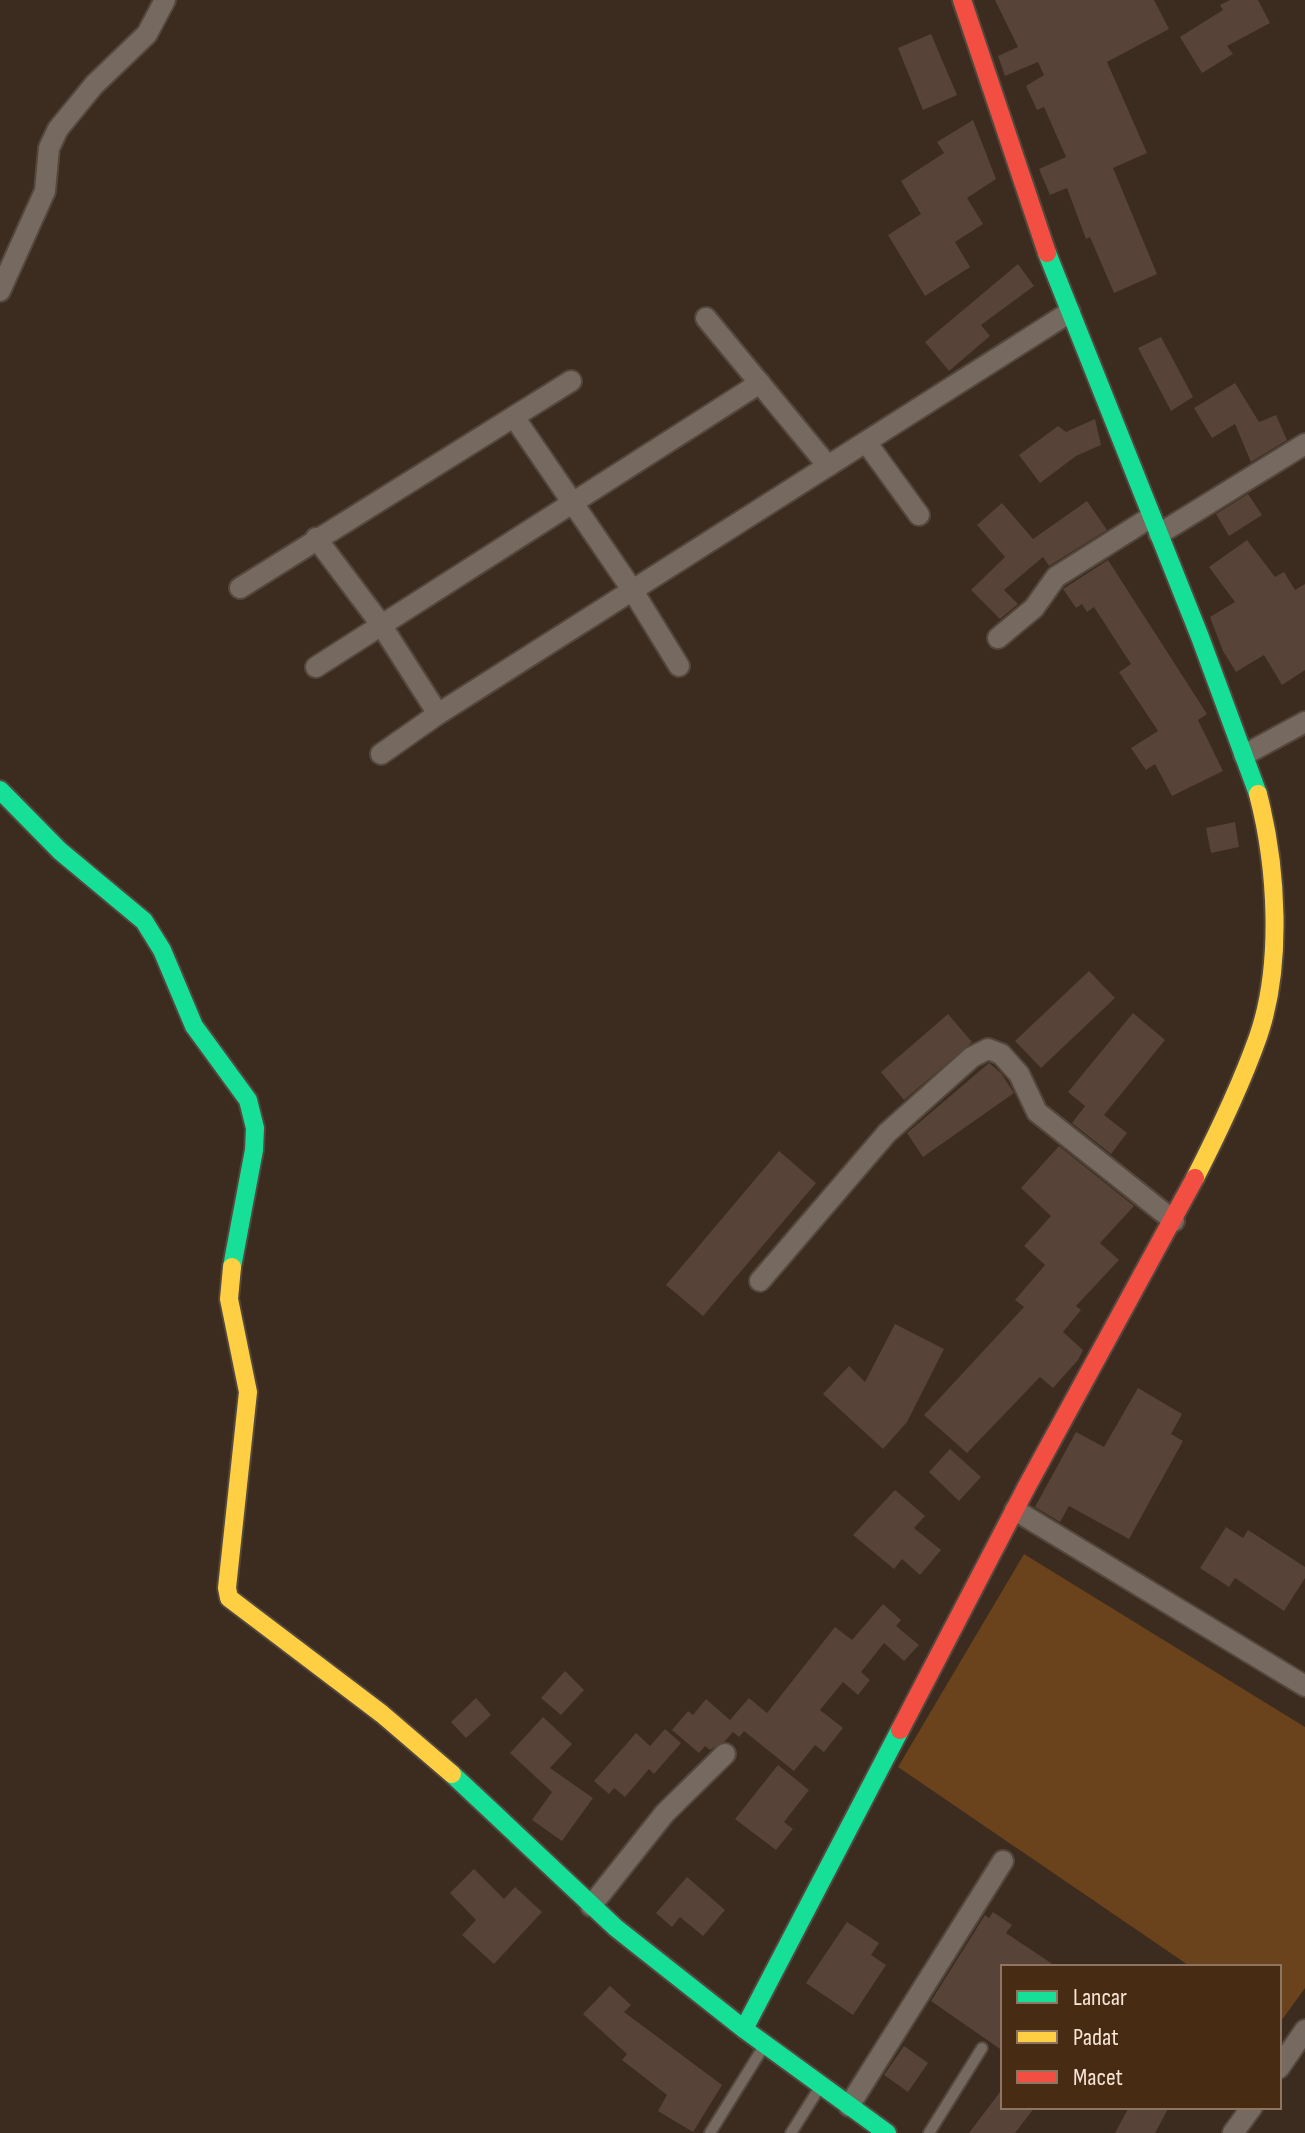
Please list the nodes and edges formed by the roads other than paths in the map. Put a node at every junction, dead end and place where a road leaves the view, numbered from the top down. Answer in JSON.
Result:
{"nodes":[{"id":1,"x":165,"y":0,"type":"edge"},
{"id":2,"x":962,"y":0,"type":"edge"},
{"id":3,"x":0,"y":291,"type":"edge"},
{"id":4,"x":1070,"y":312,"type":"junction"},
{"id":5,"x":706,"y":318,"type":"dead end"},
{"id":6,"x":571,"y":381,"type":"dead end"},
{"id":7,"x":760,"y":383,"type":"junction"},
{"id":8,"x":514,"y":417,"type":"junction"},
{"id":9,"x":866,"y":442,"type":"junction"},
{"id":10,"x":1305,"y":444,"type":"edge"},
{"id":11,"x":828,"y":466,"type":"junction"},
{"id":12,"x":572,"y":501,"type":"junction"},
{"id":13,"x":919,"y":515,"type":"dead end"},
{"id":14,"x":1155,"y":526,"type":"junction"},
{"id":15,"x":316,"y":538,"type":"junction"},
{"id":16,"x":240,"y":588,"type":"dead end"},
{"id":17,"x":633,"y":591,"type":"junction"},
{"id":18,"x":380,"y":623,"type":"junction"},
{"id":19,"x":998,"y":638,"type":"dead end"},
{"id":20,"x":679,"y":666,"type":"dead end"},
{"id":21,"x":316,"y":667,"type":"dead end"},
{"id":22,"x":438,"y":714,"type":"junction"},
{"id":23,"x":1305,"y":722,"type":"edge"},
{"id":24,"x":381,"y":754,"type":"dead end"},
{"id":25,"x":1244,"y":755,"type":"junction"},
{"id":26,"x":0,"y":790,"type":"edge"},
{"id":27,"x":1174,"y":1221,"type":"junction"},
{"id":28,"x":760,"y":1281,"type":"dead end"},
{"id":29,"x":1015,"y":1510,"type":"junction"},
{"id":30,"x":1305,"y":1686,"type":"edge"},
{"id":31,"x":725,"y":1754,"type":"dead end"},
{"id":32,"x":1003,"y":1861,"type":"dead end"},
{"id":33,"x":591,"y":1906,"type":"junction"},
{"id":34,"x":744,"y":2029,"type":"junction"},
{"id":35,"x":1305,"y":2030,"type":"edge"},
{"id":36,"x":765,"y":2044,"type":"junction"},
{"id":37,"x":982,"y":2048,"type":"dead end"},
{"id":38,"x":1281,"y":2065,"type":"edge"},
{"id":39,"x":821,"y":2085,"type":"junction"},
{"id":40,"x":849,"y":2106,"type":"junction"},
{"id":41,"x":1251,"y":2109,"type":"edge"},
{"id":42,"x":710,"y":2133,"type":"edge"},
{"id":43,"x":791,"y":2133,"type":"edge"},
{"id":44,"x":887,"y":2133,"type":"edge"},
{"id":45,"x":929,"y":2133,"type":"edge"},
{"id":46,"x":1233,"y":2133,"type":"edge"}],
"edges":[{"from":1,"to":3,"type":"street"},
{"from":2,"to":4,"type":"street"},
{"from":4,"to":9,"type":"street"},
{"from":4,"to":14,"type":"street"},
{"from":5,"to":7,"type":"street"},
{"from":6,"to":8,"type":"street"},
{"from":7,"to":11,"type":"street"},
{"from":7,"to":12,"type":"street"},
{"from":8,"to":12,"type":"street"},
{"from":8,"to":15,"type":"street"},
{"from":9,"to":11,"type":"street"},
{"from":9,"to":13,"type":"street"},
{"from":10,"to":14,"type":"street"},
{"from":11,"to":17,"type":"street"},
{"from":12,"to":17,"type":"street"},
{"from":12,"to":18,"type":"street"},
{"from":14,"to":19,"type":"street"},
{"from":14,"to":25,"type":"street"},
{"from":15,"to":16,"type":"street"},
{"from":15,"to":18,"type":"street"},
{"from":17,"to":20,"type":"street"},
{"from":17,"to":22,"type":"street"},
{"from":18,"to":21,"type":"street"},
{"from":18,"to":22,"type":"street"},
{"from":22,"to":24,"type":"street"},
{"from":23,"to":25,"type":"street"},
{"from":25,"to":27,"type":"street"},
{"from":26,"to":33,"type":"street"},
{"from":27,"to":28,"type":"street"},
{"from":27,"to":29,"type":"street"},
{"from":29,"to":30,"type":"street"},
{"from":29,"to":34,"type":"street"},
{"from":31,"to":33,"type":"street"},
{"from":32,"to":40,"type":"street"},
{"from":33,"to":34,"type":"street"},
{"from":34,"to":36,"type":"street"},
{"from":35,"to":38,"type":"street"},
{"from":36,"to":39,"type":"street"},
{"from":36,"to":42,"type":"lane"},
{"from":37,"to":45,"type":"lane"},
{"from":39,"to":40,"type":"street"},
{"from":39,"to":43,"type":"lane"},
{"from":40,"to":44,"type":"street"},
{"from":41,"to":46,"type":"street"}]}
